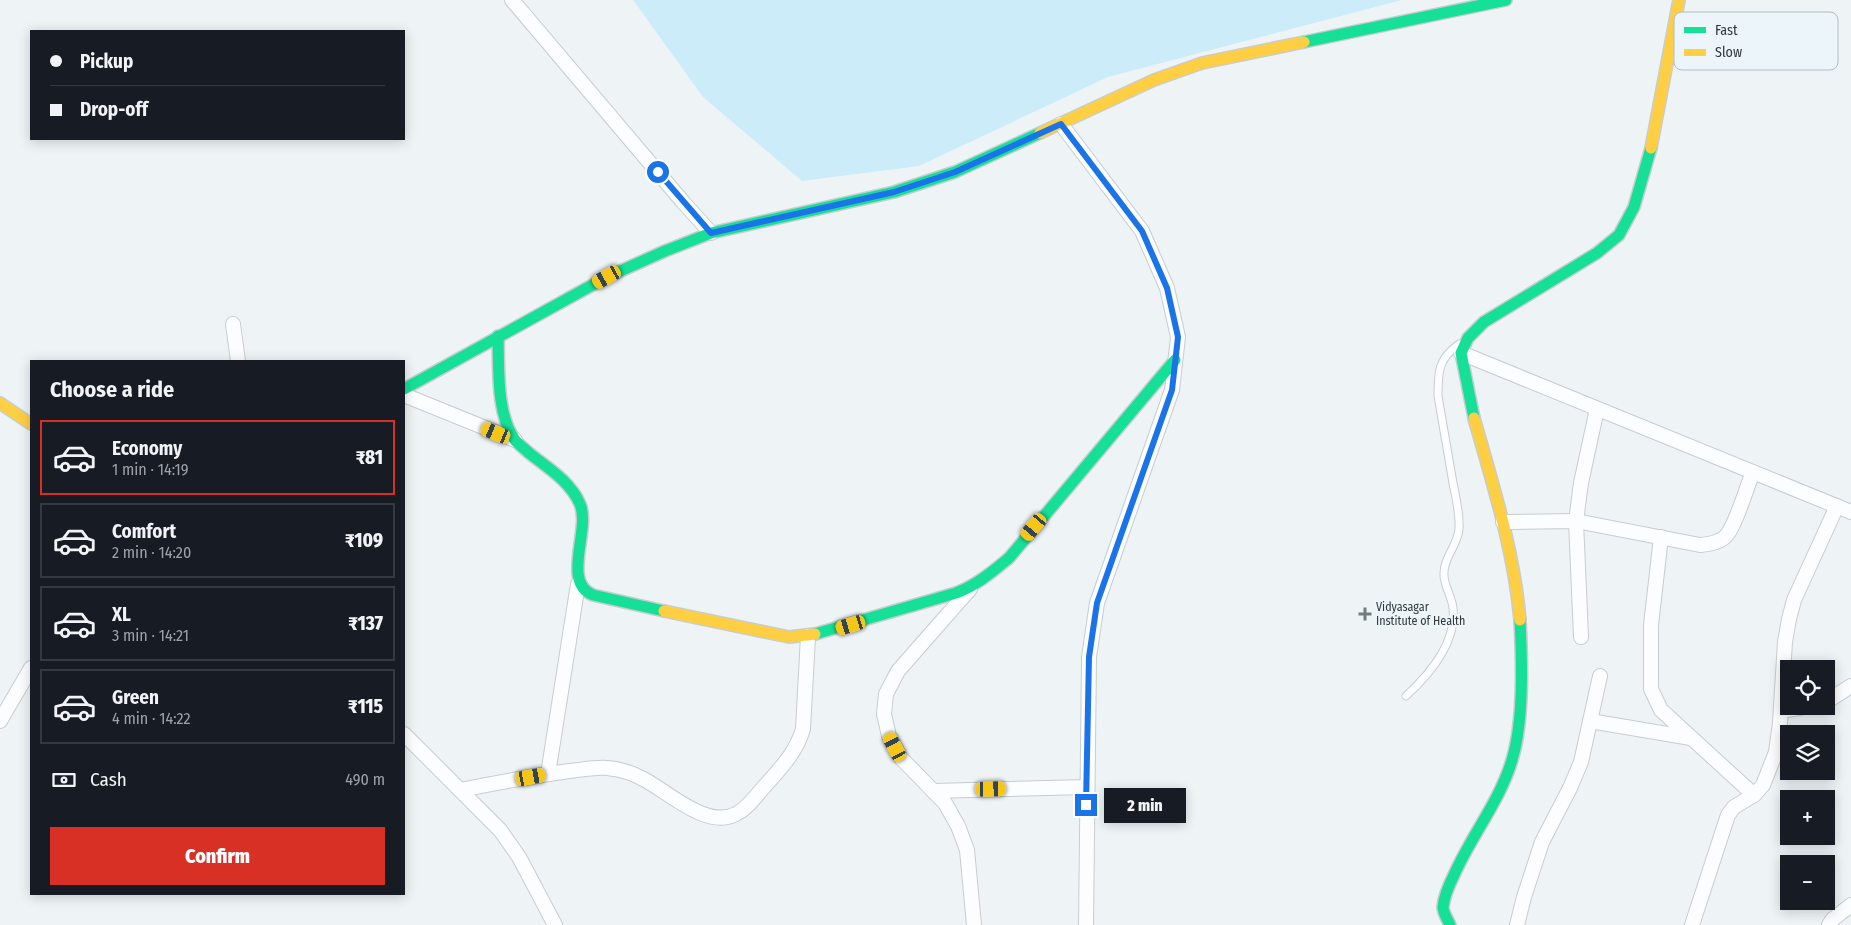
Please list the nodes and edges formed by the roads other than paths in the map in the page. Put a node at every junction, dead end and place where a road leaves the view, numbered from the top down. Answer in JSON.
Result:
{"nodes":[{"id":1,"x":512,"y":0,"type":"edge"},
{"id":2,"x":1506,"y":0,"type":"edge"},
{"id":3,"x":1674,"y":27,"type":"edge"},
{"id":4,"x":1061,"y":124,"type":"junction"},
{"id":5,"x":711,"y":233,"type":"junction"},
{"id":6,"x":233,"y":324,"type":"dead end"},
{"id":7,"x":498,"y":336,"type":"junction"},
{"id":8,"x":1468,"y":338,"type":"junction"},
{"id":9,"x":1461,"y":354,"type":"junction"},
{"id":10,"x":238,"y":360,"type":"edge"},
{"id":11,"x":1175,"y":360,"type":"junction"},
{"id":12,"x":405,"y":388,"type":"edge"},
{"id":13,"x":405,"y":395,"type":"edge"},
{"id":14,"x":0,"y":403,"type":"edge"},
{"id":15,"x":1597,"y":408,"type":"junction"},
{"id":16,"x":30,"y":423,"type":"edge"},
{"id":17,"x":515,"y":440,"type":"junction"},
{"id":18,"x":1753,"y":472,"type":"junction"},
{"id":19,"x":1837,"y":506,"type":"junction"},
{"id":20,"x":1851,"y":512,"type":"edge"},
{"id":21,"x":1576,"y":521,"type":"junction"},
{"id":22,"x":1502,"y":522,"type":"junction"},
{"id":23,"x":1661,"y":537,"type":"junction"},
{"id":24,"x":578,"y":584,"type":"junction"},
{"id":25,"x":972,"y":586,"type":"junction"},
{"id":26,"x":808,"y":636,"type":"junction"},
{"id":27,"x":1581,"y":637,"type":"dead end"},
{"id":28,"x":1784,"y":660,"type":"edge"},
{"id":29,"x":30,"y":670,"type":"edge"},
{"id":30,"x":1600,"y":676,"type":"dead end"},
{"id":31,"x":1851,"y":686,"type":"edge"},
{"id":32,"x":1406,"y":696,"type":"dead end"},
{"id":33,"x":1835,"y":697,"type":"edge"},
{"id":34,"x":1780,"y":711,"type":"edge"},
{"id":35,"x":0,"y":721,"type":"edge"},
{"id":36,"x":1590,"y":721,"type":"junction"},
{"id":37,"x":405,"y":735,"type":"edge"},
{"id":38,"x":1691,"y":738,"type":"junction"},
{"id":39,"x":548,"y":774,"type":"junction"},
{"id":40,"x":1087,"y":787,"type":"junction"},
{"id":41,"x":460,"y":790,"type":"junction"},
{"id":42,"x":933,"y":791,"type":"junction"},
{"id":43,"x":1754,"y":795,"type":"junction"},
{"id":44,"x":1851,"y":905,"type":"edge"},
{"id":45,"x":555,"y":925,"type":"edge"},
{"id":46,"x":974,"y":925,"type":"edge"},
{"id":47,"x":1086,"y":925,"type":"edge"},
{"id":48,"x":1450,"y":925,"type":"edge"},
{"id":49,"x":1517,"y":925,"type":"edge"},
{"id":50,"x":1692,"y":925,"type":"edge"},
{"id":51,"x":1829,"y":925,"type":"edge"}],
"edges":[{"from":1,"to":5,"type":"street"},
{"from":2,"to":4,"type":"street"},
{"from":3,"to":8,"type":"street"},
{"from":4,"to":5,"type":"street"},
{"from":4,"to":11,"type":"street"},
{"from":5,"to":7,"type":"street"},
{"from":6,"to":10,"type":"street"},
{"from":7,"to":12,"type":"street"},
{"from":7,"to":17,"type":"street"},
{"from":8,"to":9,"type":"street"},
{"from":8,"to":32,"type":"lane"},
{"from":9,"to":15,"type":"street"},
{"from":9,"to":22,"type":"street"},
{"from":11,"to":25,"type":"street"},
{"from":11,"to":40,"type":"street"},
{"from":13,"to":17,"type":"street"},
{"from":14,"to":16,"type":"street"},
{"from":15,"to":18,"type":"street"},
{"from":15,"to":21,"type":"street"},
{"from":17,"to":24,"type":"street"},
{"from":18,"to":19,"type":"street"},
{"from":18,"to":23,"type":"street"},
{"from":19,"to":20,"type":"street"},
{"from":19,"to":28,"type":"street"},
{"from":21,"to":22,"type":"street"},
{"from":21,"to":23,"type":"street"},
{"from":21,"to":27,"type":"street"},
{"from":22,"to":48,"type":"street"},
{"from":23,"to":38,"type":"street"},
{"from":24,"to":26,"type":"street"},
{"from":24,"to":39,"type":"street"},
{"from":25,"to":26,"type":"street"},
{"from":25,"to":42,"type":"street"},
{"from":26,"to":39,"type":"street"},
{"from":29,"to":35,"type":"street"},
{"from":30,"to":36,"type":"street"},
{"from":31,"to":33,"type":"street"},
{"from":34,"to":43,"type":"street"},
{"from":36,"to":38,"type":"street"},
{"from":36,"to":49,"type":"street"},
{"from":37,"to":41,"type":"street"},
{"from":38,"to":43,"type":"street"},
{"from":39,"to":41,"type":"street"},
{"from":40,"to":42,"type":"street"},
{"from":40,"to":47,"type":"street"},
{"from":41,"to":45,"type":"street"},
{"from":42,"to":46,"type":"street"},
{"from":43,"to":50,"type":"street"},
{"from":44,"to":51,"type":"street"}]}
